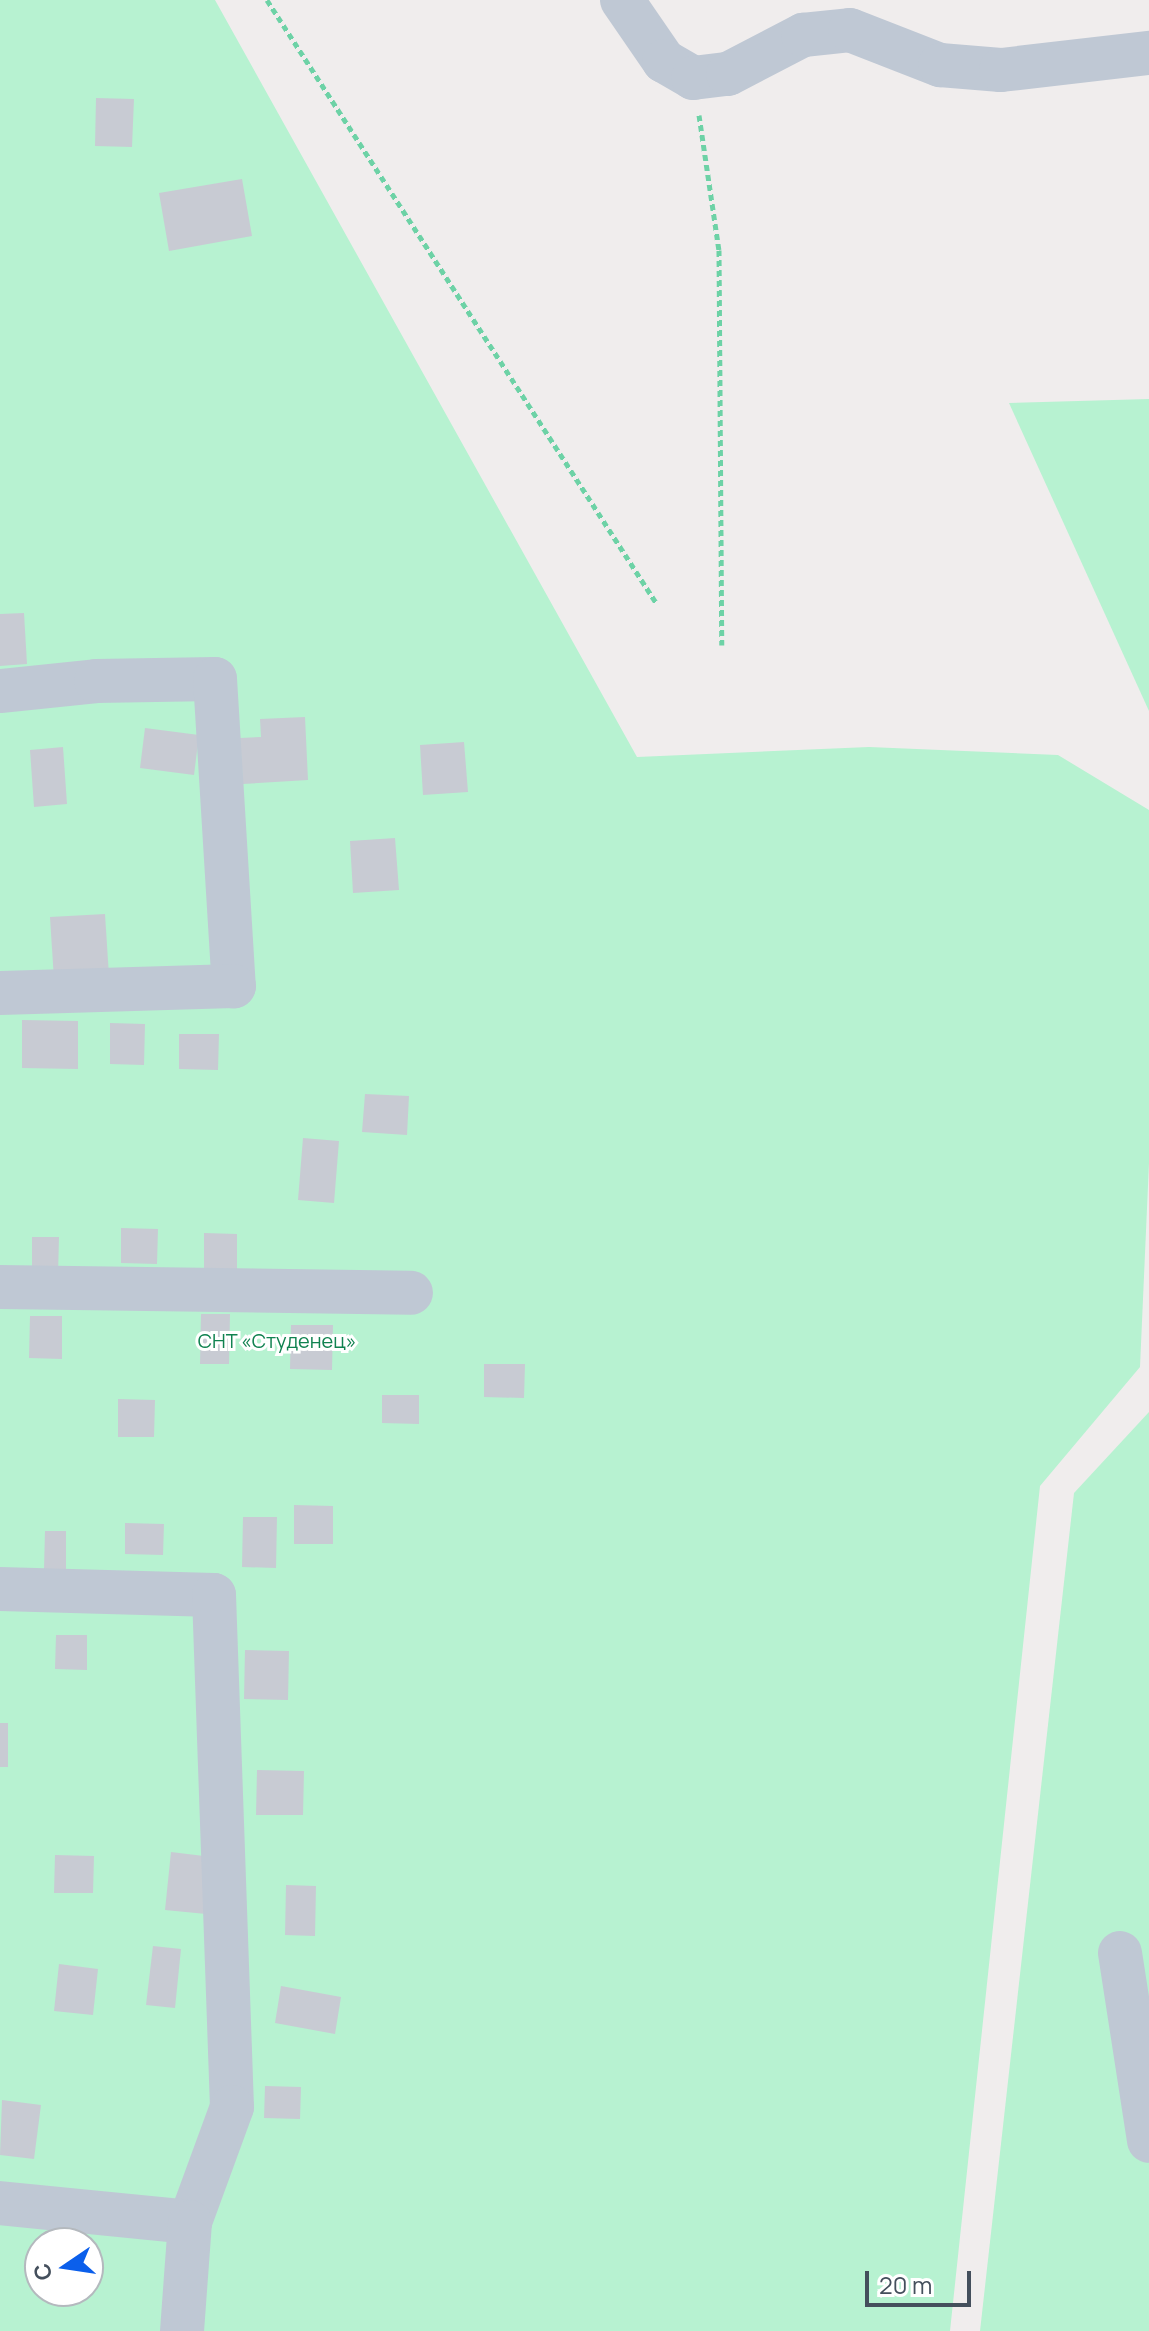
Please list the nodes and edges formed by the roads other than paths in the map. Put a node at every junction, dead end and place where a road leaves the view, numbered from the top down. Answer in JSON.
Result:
{"nodes":[{"id":1,"x":622,"y":0,"type":"edge"},
{"id":2,"x":1149,"y":53,"type":"edge"},
{"id":3,"x":0,"y":691,"type":"edge"},
{"id":4,"x":0,"y":993,"type":"edge"},
{"id":5,"x":0,"y":1287,"type":"edge"},
{"id":6,"x":411,"y":1293,"type":"dead end"},
{"id":7,"x":0,"y":1589,"type":"edge"},
{"id":8,"x":1120,"y":1953,"type":"dead end"},
{"id":9,"x":1149,"y":2141,"type":"edge"},
{"id":10,"x":0,"y":2203,"type":"edge"},
{"id":11,"x":190,"y":2222,"type":"junction"},
{"id":12,"x":182,"y":2331,"type":"edge"}],
"edges":[{"from":1,"to":2,"type":"street"},
{"from":3,"to":4,"type":"street"},
{"from":5,"to":6,"type":"street"},
{"from":7,"to":11,"type":"street"},
{"from":8,"to":9,"type":"street"},
{"from":10,"to":11,"type":"street"},
{"from":11,"to":12,"type":"street"}]}
